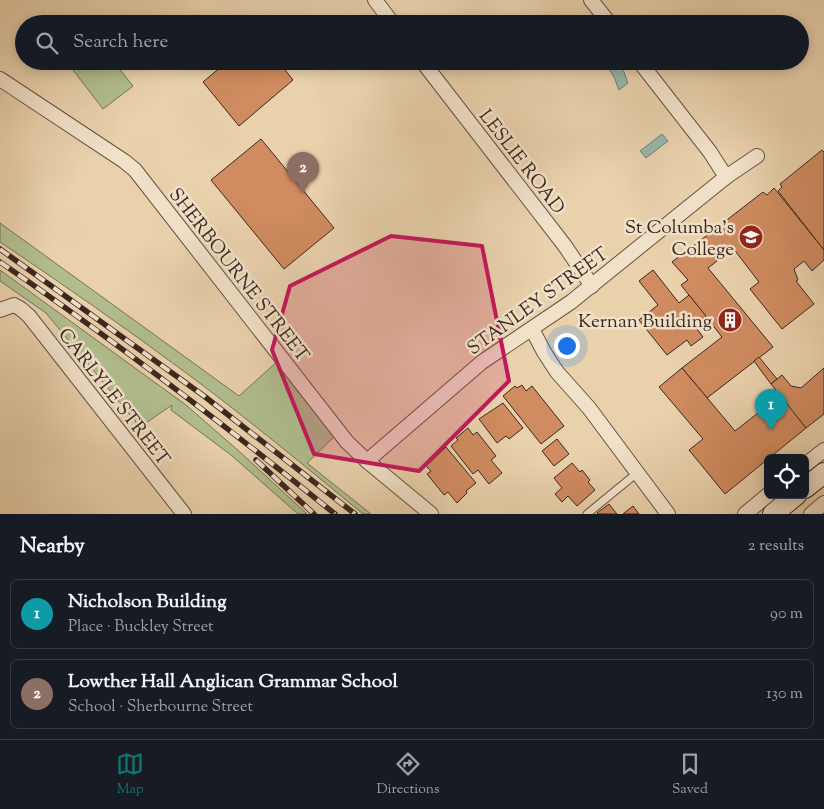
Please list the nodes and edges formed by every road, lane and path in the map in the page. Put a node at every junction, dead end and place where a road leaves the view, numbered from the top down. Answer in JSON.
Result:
{"nodes":[{"id":1,"x":375,"y":0,"type":"edge"},
{"id":2,"x":591,"y":0,"type":"edge"},
{"id":3,"x":386,"y":15,"type":"edge"},
{"id":4,"x":603,"y":15,"type":"edge"},
{"id":5,"x":429,"y":70,"type":"edge"},
{"id":6,"x":646,"y":70,"type":"edge"},
{"id":7,"x":0,"y":78,"type":"edge"},
{"id":8,"x":757,"y":156,"type":"dead end"},
{"id":9,"x":726,"y":177,"type":"junction"},
{"id":10,"x":592,"y":286,"type":"junction"},
{"id":11,"x":0,"y":310,"type":"edge"},
{"id":12,"x":532,"y":329,"type":"junction"},
{"id":13,"x":824,"y":450,"type":"edge"},
{"id":14,"x":367,"y":461,"type":"junction"},
{"id":15,"x":809,"y":462,"type":"edge"},
{"id":16,"x":637,"y":473,"type":"junction"},
{"id":17,"x":824,"y":473,"type":"edge"},
{"id":18,"x":809,"y":485,"type":"edge"},
{"id":19,"x":764,"y":498,"type":"edge"},
{"id":20,"x":791,"y":499,"type":"edge"},
{"id":21,"x":824,"y":503,"type":"edge"},
{"id":22,"x":184,"y":514,"type":"edge"},
{"id":23,"x":431,"y":514,"type":"edge"},
{"id":24,"x":587,"y":514,"type":"edge"},
{"id":25,"x":668,"y":514,"type":"edge"},
{"id":26,"x":745,"y":514,"type":"edge"},
{"id":27,"x":773,"y":514,"type":"edge"},
{"id":28,"x":811,"y":514,"type":"edge"}],
"edges":[{"from":1,"to":3,"type":"street"},
{"from":2,"to":4,"type":"street"},
{"from":5,"to":10,"type":"street","name":"LESLIE ROAD"},
{"from":6,"to":9,"type":"street"},
{"from":7,"to":14,"type":"street","name":"SHERBOURNE STREET"},
{"from":8,"to":9,"type":"street","name":"STANLEY STREET"},
{"from":9,"to":10,"type":"street","name":"STANLEY STREET"},
{"from":10,"to":12,"type":"street","name":"STANLEY STREET"},
{"from":11,"to":22,"type":"street","name":"CARLYLE STREET"},
{"from":12,"to":14,"type":"street","name":"STANLEY STREET"},
{"from":12,"to":16,"type":"street"},
{"from":13,"to":15,"type":"street"},
{"from":14,"to":23,"type":"street","name":"SHERBOURNE STREET"},
{"from":16,"to":24,"type":"lane"},
{"from":16,"to":25,"type":"street"},
{"from":17,"to":18,"type":"main road"},
{"from":19,"to":26,"type":"street"},
{"from":20,"to":27,"type":"main road"},
{"from":21,"to":28,"type":"street"}]}
